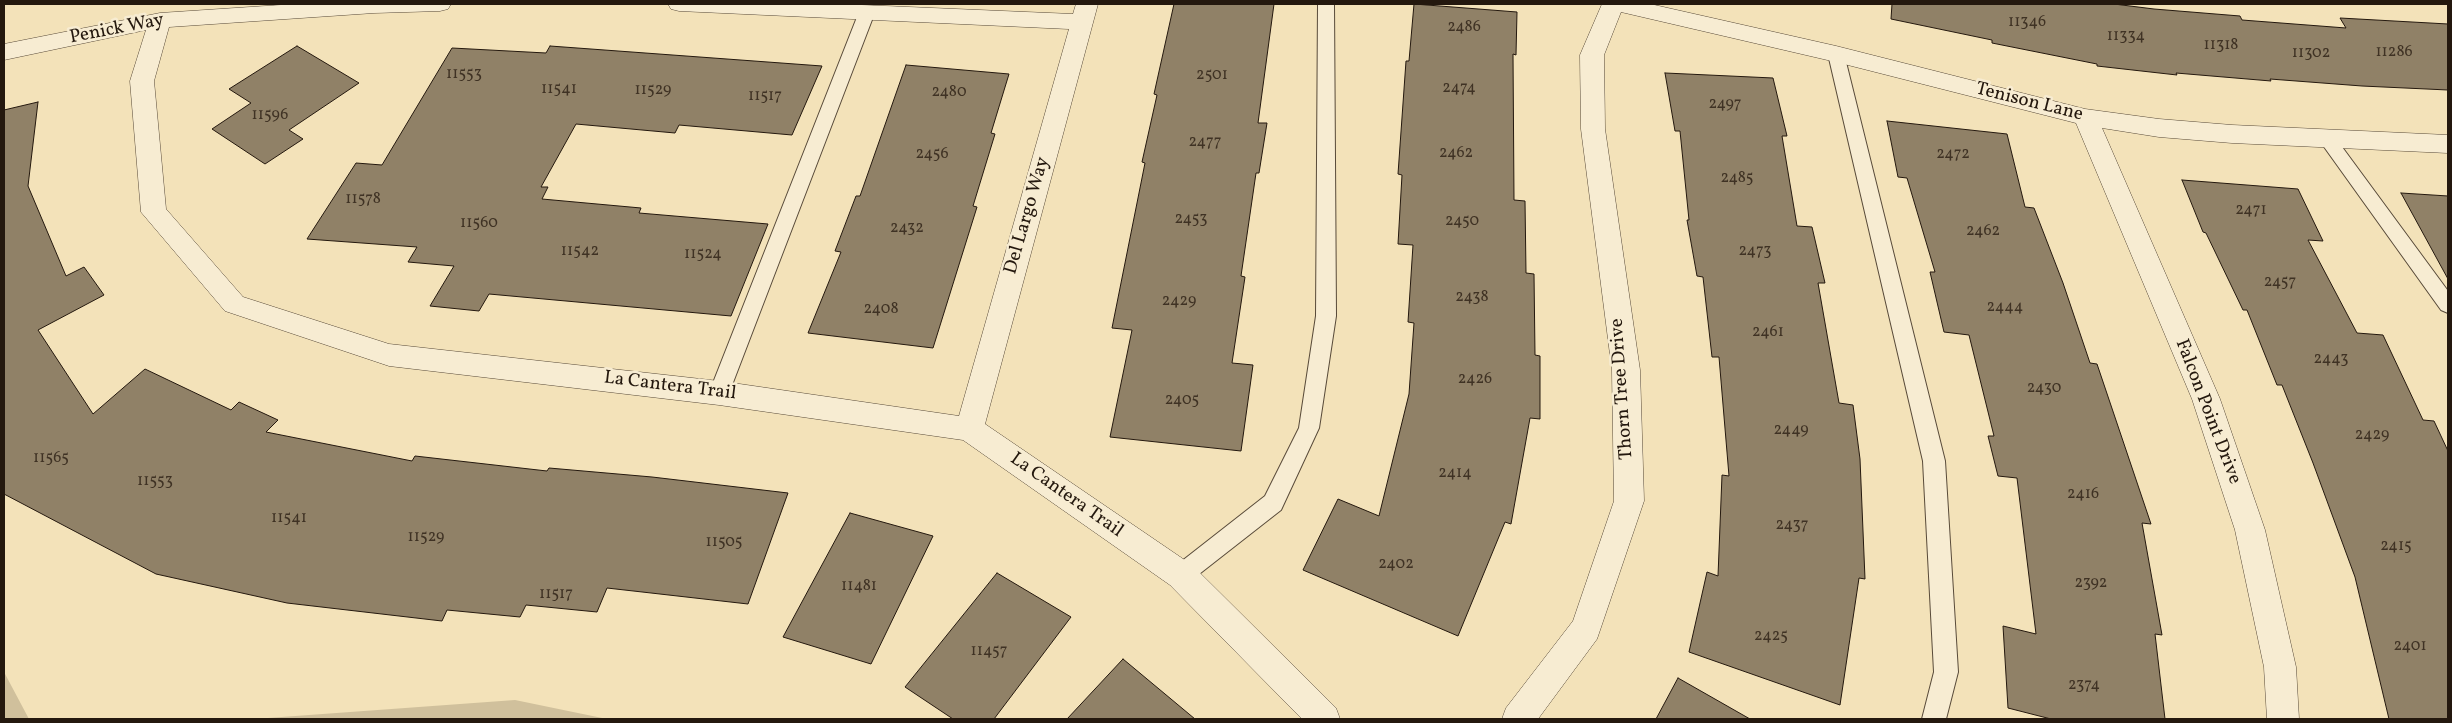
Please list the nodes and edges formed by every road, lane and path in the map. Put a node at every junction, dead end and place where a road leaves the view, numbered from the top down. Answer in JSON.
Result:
{"nodes":[{"id":1,"x":440,"y":4,"type":"edge"},
{"id":2,"x":679,"y":4,"type":"edge"},
{"id":3,"x":1326,"y":4,"type":"edge"},
{"id":4,"x":1612,"y":4,"type":"edge"},
{"id":5,"x":1619,"y":4,"type":"edge"},
{"id":6,"x":866,"y":12,"type":"junction"},
{"id":7,"x":1085,"y":13,"type":"edge"},
{"id":8,"x":160,"y":20,"type":"junction"},
{"id":9,"x":4,"y":52,"type":"edge"},
{"id":10,"x":1836,"y":54,"type":"junction"},
{"id":11,"x":2084,"y":117,"type":"junction"},
{"id":12,"x":2328,"y":140,"type":"junction"},
{"id":13,"x":2448,"y":144,"type":"edge"},
{"id":14,"x":2448,"y":305,"type":"edge"},
{"id":15,"x":719,"y":392,"type":"junction"},
{"id":16,"x":969,"y":429,"type":"junction"},
{"id":17,"x":1181,"y":575,"type":"junction"},
{"id":18,"x":1324,"y":719,"type":"edge"},
{"id":19,"x":1518,"y":719,"type":"edge"},
{"id":20,"x":1934,"y":719,"type":"edge"},
{"id":21,"x":2283,"y":719,"type":"edge"}],
"edges":[{"from":1,"to":8,"type":"street","name":"Penick Way"},
{"from":2,"to":6,"type":"street"},
{"from":3,"to":17,"type":"lane"},
{"from":4,"to":19,"type":"street","name":"Thorn Tree Drive"},
{"from":5,"to":10,"type":"street","name":"Tenison Lane"},
{"from":6,"to":7,"type":"street"},
{"from":6,"to":15,"type":"lane"},
{"from":7,"to":16,"type":"street","name":"Del Largo Way"},
{"from":8,"to":9,"type":"street","name":"Penick Way"},
{"from":8,"to":15,"type":"street","name":"La Cantera Trail"},
{"from":10,"to":11,"type":"street","name":"Tenison Lane"},
{"from":10,"to":20,"type":"lane"},
{"from":11,"to":12,"type":"street","name":"Tenison Lane"},
{"from":11,"to":21,"type":"street","name":"Falcon Point Drive"},
{"from":12,"to":13,"type":"street","name":"Tenison Lane"},
{"from":12,"to":14,"type":"lane"},
{"from":15,"to":16,"type":"street","name":"La Cantera Trail"},
{"from":16,"to":17,"type":"street","name":"La Cantera Trail"},
{"from":17,"to":18,"type":"street","name":"La Cantera Trail"}]}
